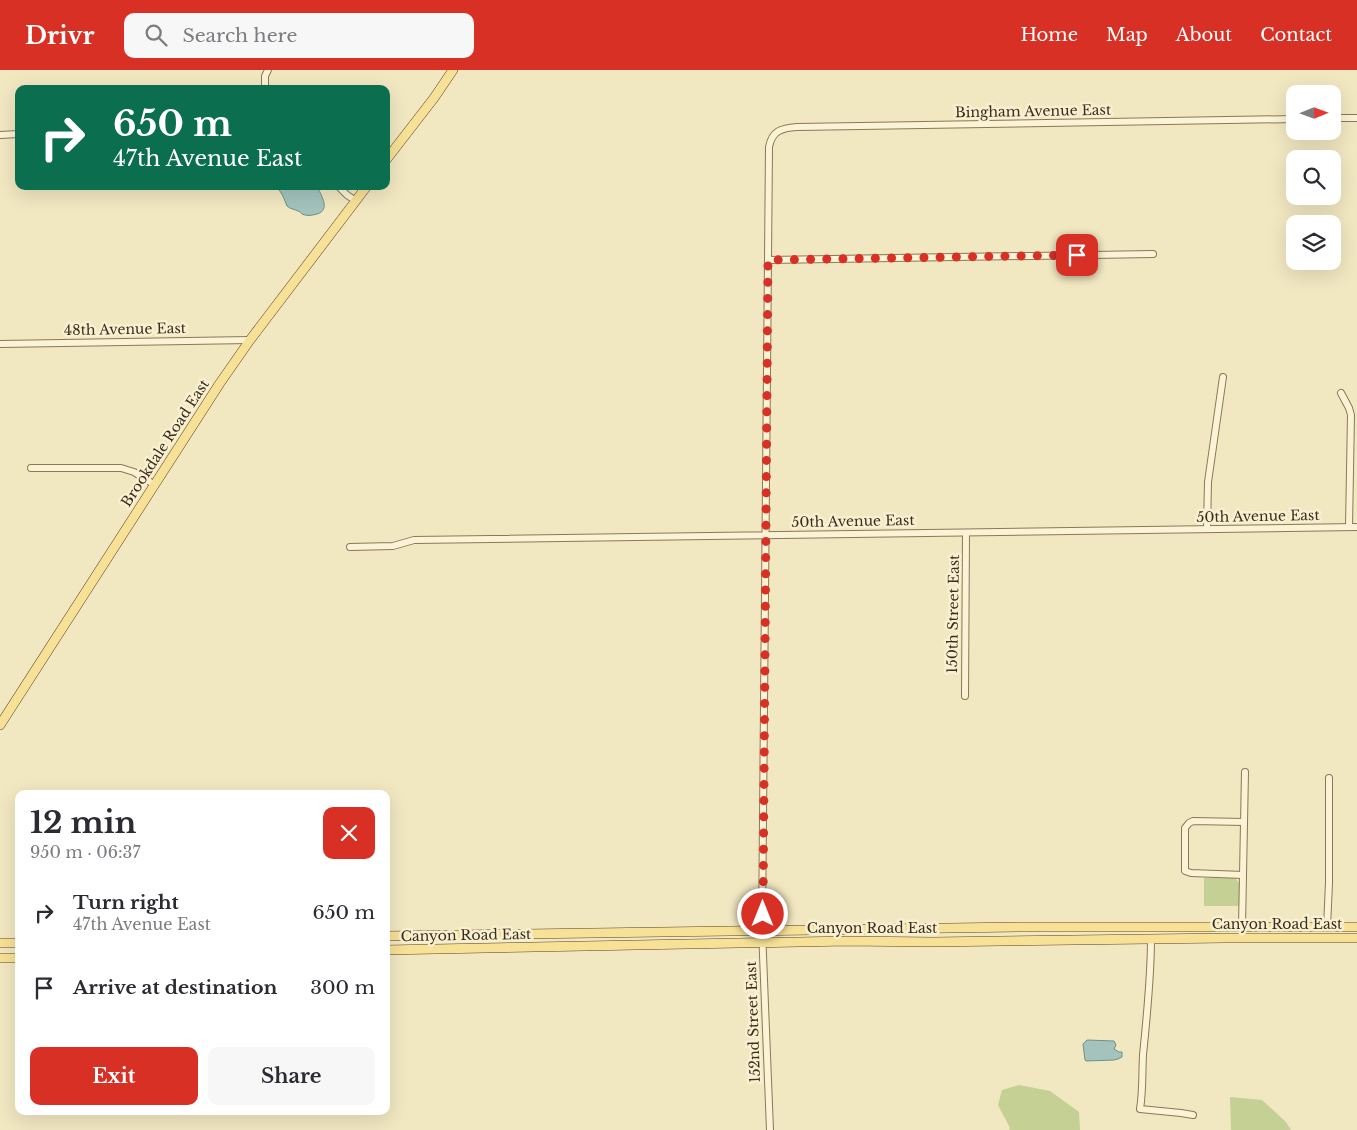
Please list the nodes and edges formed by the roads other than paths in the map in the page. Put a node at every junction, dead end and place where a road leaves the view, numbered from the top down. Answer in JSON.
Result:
{"nodes":[{"id":1,"x":268,"y":70,"type":"edge"},
{"id":2,"x":453,"y":70,"type":"edge"},
{"id":3,"x":265,"y":85,"type":"edge"},
{"id":4,"x":1341,"y":118,"type":"edge"},
{"id":5,"x":1357,"y":118,"type":"edge"},
{"id":6,"x":1286,"y":119,"type":"edge"},
{"id":7,"x":15,"y":134,"type":"edge"},
{"id":8,"x":0,"y":135,"type":"edge"},
{"id":9,"x":774,"y":135,"type":"joint"},
{"id":10,"x":390,"y":155,"type":"edge"},
{"id":11,"x":342,"y":190,"type":"edge"},
{"id":12,"x":364,"y":190,"type":"edge"},
{"id":13,"x":356,"y":201,"type":"junction"},
{"id":14,"x":1152,"y":254,"type":"dead end"},
{"id":15,"x":768,"y":260,"type":"junction"},
{"id":16,"x":250,"y":340,"type":"junction"},
{"id":17,"x":0,"y":344,"type":"edge"},
{"id":18,"x":1223,"y":377,"type":"dead end"},
{"id":19,"x":1341,"y":393,"type":"dead end"},
{"id":20,"x":31,"y":468,"type":"dead end"},
{"id":21,"x":154,"y":485,"type":"junction"},
{"id":22,"x":1349,"y":527,"type":"junction"},
{"id":23,"x":1357,"y":527,"type":"edge"},
{"id":24,"x":1207,"y":529,"type":"junction"},
{"id":25,"x":966,"y":533,"type":"junction"},
{"id":26,"x":766,"y":535,"type":"junction"},
{"id":27,"x":350,"y":547,"type":"dead end"},
{"id":28,"x":965,"y":696,"type":"dead end"},
{"id":29,"x":0,"y":725,"type":"edge"},
{"id":30,"x":1245,"y":772,"type":"dead end"},
{"id":31,"x":1329,"y":778,"type":"dead end"},
{"id":32,"x":1244,"y":822,"type":"junction"},
{"id":33,"x":1243,"y":875,"type":"junction"},
{"id":34,"x":1135,"y":926,"type":"junction"},
{"id":35,"x":1242,"y":926,"type":"junction"},
{"id":36,"x":1327,"y":927,"type":"junction"},
{"id":37,"x":1357,"y":927,"type":"edge"},
{"id":38,"x":762,"y":930,"type":"junction"},
{"id":39,"x":390,"y":936,"type":"edge"},
{"id":40,"x":1357,"y":938,"type":"edge"},
{"id":41,"x":1151,"y":939,"type":"junction"},
{"id":42,"x":1087,"y":940,"type":"junction"},
{"id":43,"x":763,"y":942,"type":"junction"},
{"id":44,"x":0,"y":943,"type":"edge"},
{"id":45,"x":15,"y":943,"type":"edge"},
{"id":46,"x":390,"y":950,"type":"edge"},
{"id":47,"x":0,"y":958,"type":"edge"},
{"id":48,"x":15,"y":958,"type":"edge"},
{"id":49,"x":1193,"y":1116,"type":"dead end"},
{"id":50,"x":770,"y":1130,"type":"edge"}],
"edges":[{"from":1,"to":3,"type":"street"},
{"from":2,"to":10,"type":"main road"},
{"from":4,"to":5,"type":"street"},
{"from":6,"to":9,"type":"street","name":"Bingham Avenue East"},
{"from":7,"to":8,"type":"street"},
{"from":9,"to":15,"type":"street","name":"152nd Street East"},
{"from":11,"to":13,"type":"street"},
{"from":12,"to":13,"type":"main road","name":"Brookdale Road East"},
{"from":13,"to":16,"type":"main road","name":"Brookdale Road East"},
{"from":14,"to":15,"type":"street"},
{"from":15,"to":26,"type":"street","name":"152nd Street East"},
{"from":16,"to":17,"type":"street","name":"48th Avenue East"},
{"from":16,"to":21,"type":"main road","name":"Brookdale Road East"},
{"from":18,"to":24,"type":"street"},
{"from":19,"to":22,"type":"street"},
{"from":20,"to":21,"type":"street"},
{"from":21,"to":29,"type":"main road","name":"Brookdale Road East"},
{"from":22,"to":23,"type":"street","name":"50th Avenue East"},
{"from":22,"to":24,"type":"street","name":"50th Avenue East"},
{"from":24,"to":25,"type":"street","name":"50th Avenue East"},
{"from":25,"to":26,"type":"street","name":"50th Avenue East"},
{"from":25,"to":28,"type":"street","name":"150th Street East"},
{"from":26,"to":27,"type":"street","name":"50th Avenue East"},
{"from":26,"to":38,"type":"street","name":"152nd Street East"},
{"from":30,"to":32,"type":"street"},
{"from":31,"to":36,"type":"street"},
{"from":32,"to":33,"type":"street"},
{"from":32,"to":33,"type":"street"},
{"from":33,"to":35,"type":"street"},
{"from":34,"to":35,"type":"main road","name":"Canyon Road East"},
{"from":34,"to":38,"type":"main road","name":"Canyon Road East"},
{"from":34,"to":42,"type":"main road"},
{"from":35,"to":36,"type":"main road","name":"Canyon Road East"},
{"from":36,"to":37,"type":"main road","name":"Canyon Road East"},
{"from":38,"to":39,"type":"main road","name":"Canyon Road East"},
{"from":38,"to":43,"type":"street","name":"152nd Street East"},
{"from":40,"to":41,"type":"main road","name":"Canyon Road East"},
{"from":41,"to":42,"type":"main road","name":"Canyon Road East"},
{"from":41,"to":49,"type":"street"},
{"from":42,"to":43,"type":"main road","name":"Canyon Road East"},
{"from":43,"to":46,"type":"main road","name":"Canyon Road East"},
{"from":43,"to":50,"type":"street","name":"152nd Street East"},
{"from":44,"to":45,"type":"main road"},
{"from":47,"to":48,"type":"main road"}]}
